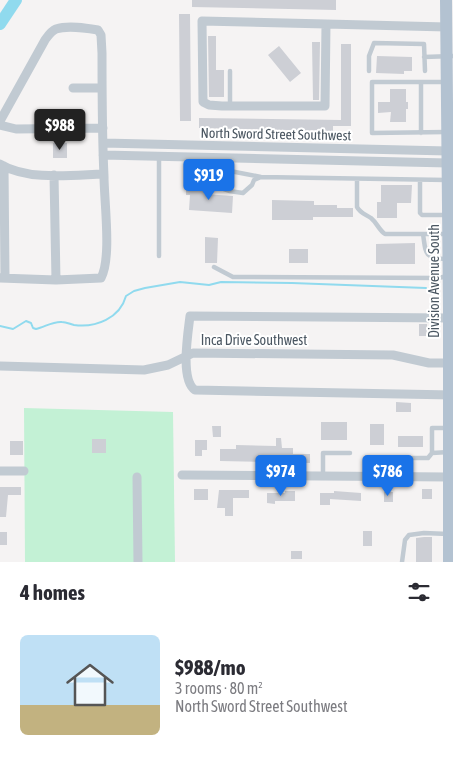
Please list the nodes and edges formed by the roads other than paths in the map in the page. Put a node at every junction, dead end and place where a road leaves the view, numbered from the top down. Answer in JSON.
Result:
{"nodes":[{"id":1,"x":449,"y":2,"type":"edge"},
{"id":2,"x":326,"y":24,"type":"junction"},
{"id":3,"x":447,"y":27,"type":"junction"},
{"id":4,"x":450,"y":56,"type":"edge"},
{"id":5,"x":424,"y":57,"type":"junction"},
{"id":6,"x":230,"y":71,"type":"dead end"},
{"id":7,"x":369,"y":71,"type":"dead end"},
{"id":8,"x":425,"y":71,"type":"dead end"},
{"id":9,"x":420,"y":82,"type":"junction"},
{"id":10,"x":448,"y":82,"type":"junction"},
{"id":11,"x":73,"y":88,"type":"dead end"},
{"id":12,"x":102,"y":88,"type":"junction"},
{"id":13,"x":230,"y":106,"type":"junction"},
{"id":14,"x":0,"y":121,"type":"edge"},
{"id":15,"x":450,"y":123,"type":"edge"},
{"id":16,"x":0,"y":125,"type":"edge"},
{"id":17,"x":103,"y":128,"type":"junction"},
{"id":18,"x":421,"y":133,"type":"junction"},
{"id":19,"x":103,"y":144,"type":"junction"},
{"id":20,"x":104,"y":155,"type":"junction"},
{"id":21,"x":159,"y":157,"type":"junction"},
{"id":22,"x":448,"y":157,"type":"junction"},
{"id":23,"x":2,"y":165,"type":"edge"},
{"id":24,"x":104,"y":174,"type":"junction"},
{"id":25,"x":54,"y":175,"type":"junction"},
{"id":26,"x":261,"y":177,"type":"junction"},
{"id":27,"x":357,"y":179,"type":"junction"},
{"id":28,"x":420,"y":180,"type":"junction"},
{"id":29,"x":451,"y":180,"type":"edge"},
{"id":30,"x":449,"y":215,"type":"junction"},
{"id":31,"x":423,"y":234,"type":"junction"},
{"id":32,"x":159,"y":256,"type":"dead end"},
{"id":33,"x":450,"y":259,"type":"edge"},
{"id":34,"x":214,"y":267,"type":"dead end"},
{"id":35,"x":2,"y":278,"type":"edge"},
{"id":36,"x":56,"y":280,"type":"junction"},
{"id":37,"x":451,"y":313,"type":"edge"},
{"id":38,"x":451,"y":344,"type":"edge"},
{"id":39,"x":187,"y":355,"type":"junction"},
{"id":40,"x":451,"y":363,"type":"edge"},
{"id":41,"x":0,"y":366,"type":"edge"},
{"id":42,"x":451,"y":395,"type":"edge"},
{"id":43,"x":450,"y":430,"type":"edge"},
{"id":44,"x":451,"y":452,"type":"edge"},
{"id":45,"x":350,"y":453,"type":"dead end"},
{"id":46,"x":432,"y":454,"type":"junction"},
{"id":47,"x":0,"y":471,"type":"edge"},
{"id":48,"x":24,"y":471,"type":"dead end"},
{"id":49,"x":182,"y":475,"type":"dead end"},
{"id":50,"x":323,"y":475,"type":"junction"},
{"id":51,"x":388,"y":476,"type":"junction"},
{"id":52,"x":137,"y":477,"type":"dead end"},
{"id":53,"x":450,"y":481,"type":"edge"},
{"id":54,"x":451,"y":529,"type":"edge"},
{"id":55,"x":138,"y":562,"type":"edge"},
{"id":56,"x":402,"y":562,"type":"edge"},
{"id":57,"x":449,"y":562,"type":"edge"}],
"edges":[{"from":1,"to":3,"type":"main road","name":"Division Avenue South"},
{"from":2,"to":3,"type":"street"},
{"from":2,"to":13,"type":"street"},
{"from":2,"to":13,"type":"street"},
{"from":3,"to":4,"type":"main road","name":"Division Avenue South"},
{"from":4,"to":5,"type":"lane"},
{"from":4,"to":10,"type":"main road","name":"Division Avenue South"},
{"from":5,"to":7,"type":"lane"},
{"from":5,"to":8,"type":"lane"},
{"from":6,"to":13,"type":"lane"},
{"from":9,"to":10,"type":"lane"},
{"from":9,"to":18,"type":"lane"},
{"from":9,"to":18,"type":"lane"},
{"from":10,"to":15,"type":"main road","name":"Division Avenue South"},
{"from":11,"to":12,"type":"street"},
{"from":12,"to":14,"type":"street"},
{"from":12,"to":17,"type":"street"},
{"from":15,"to":18,"type":"lane"},
{"from":15,"to":22,"type":"main road","name":"Division Avenue South"},
{"from":16,"to":17,"type":"street"},
{"from":17,"to":19,"type":"street"},
{"from":19,"to":20,"type":"street"},
{"from":19,"to":22,"type":"street","name":"North Sword Street Southwest"},
{"from":20,"to":21,"type":"street","name":"North Sword Street Southwest"},
{"from":20,"to":24,"type":"street"},
{"from":21,"to":22,"type":"street","name":"North Sword Street Southwest"},
{"from":21,"to":32,"type":"lane"},
{"from":22,"to":29,"type":"main road","name":"Division Avenue South"},
{"from":23,"to":25,"type":"street"},
{"from":23,"to":35,"type":"street"},
{"from":24,"to":25,"type":"street"},
{"from":24,"to":36,"type":"street"},
{"from":25,"to":36,"type":"street"},
{"from":26,"to":26,"type":"lane"},
{"from":26,"to":27,"type":"lane"},
{"from":27,"to":28,"type":"lane"},
{"from":27,"to":31,"type":"lane"},
{"from":28,"to":29,"type":"lane"},
{"from":28,"to":30,"type":"lane"},
{"from":29,"to":30,"type":"main road","name":"Division Avenue South"},
{"from":30,"to":33,"type":"main road","name":"Division Avenue South"},
{"from":31,"to":33,"type":"lane"},
{"from":31,"to":33,"type":"lane"},
{"from":33,"to":34,"type":"lane"},
{"from":33,"to":37,"type":"main road","name":"Division Avenue South"},
{"from":35,"to":36,"type":"street"},
{"from":37,"to":38,"type":"main road","name":"Division Avenue South"},
{"from":37,"to":39,"type":"street"},
{"from":38,"to":40,"type":"main road","name":"Division Avenue South"},
{"from":39,"to":40,"type":"street","name":"Inca Drive Southwest"},
{"from":39,"to":41,"type":"street","name":"Inca Drive Southwest"},
{"from":39,"to":42,"type":"street"},
{"from":40,"to":42,"type":"main road","name":"Division Avenue South"},
{"from":42,"to":43,"type":"main road","name":"Division Avenue South"},
{"from":43,"to":44,"type":"main road","name":"Division Avenue South"},
{"from":43,"to":46,"type":"lane"},
{"from":44,"to":46,"type":"lane"},
{"from":44,"to":53,"type":"main road","name":"Division Avenue South"},
{"from":45,"to":50,"type":"lane"},
{"from":46,"to":51,"type":"lane"},
{"from":47,"to":48,"type":"street"},
{"from":49,"to":50,"type":"street"},
{"from":50,"to":51,"type":"street"},
{"from":51,"to":53,"type":"street"},
{"from":52,"to":55,"type":"street"},
{"from":53,"to":54,"type":"main road","name":"Division Avenue South"},
{"from":54,"to":56,"type":"lane"},
{"from":54,"to":57,"type":"main road","name":"Division Avenue South"}]}
